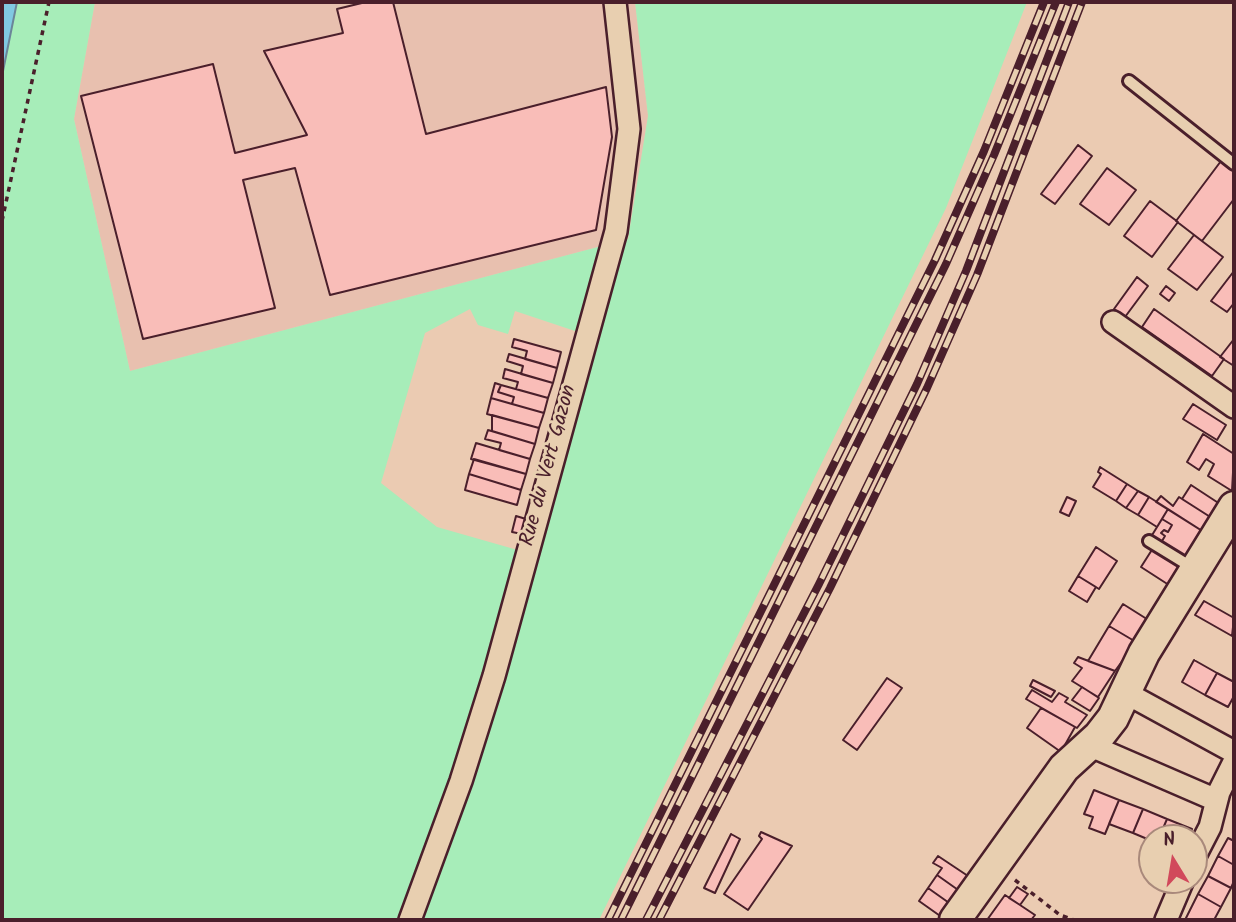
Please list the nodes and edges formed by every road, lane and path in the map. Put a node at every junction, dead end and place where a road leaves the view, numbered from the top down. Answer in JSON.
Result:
{"nodes":[{"id":1,"x":49,"y":2,"type":"edge"},
{"id":2,"x":615,"y":2,"type":"edge"},
{"id":3,"x":1129,"y":81,"type":"dead end"},
{"id":4,"x":1234,"y":164,"type":"edge"},
{"id":5,"x":2,"y":221,"type":"edge"},
{"id":6,"x":1113,"y":322,"type":"dead end"},
{"id":7,"x":1234,"y":407,"type":"edge"},
{"id":8,"x":1234,"y":508,"type":"edge"},
{"id":9,"x":1149,"y":541,"type":"dead end"},
{"id":10,"x":1196,"y":570,"type":"junction"},
{"id":11,"x":1126,"y":693,"type":"junction"},
{"id":12,"x":1090,"y":745,"type":"junction"},
{"id":13,"x":1234,"y":752,"type":"edge"},
{"id":14,"x":1234,"y":762,"type":"edge"},
{"id":15,"x":1216,"y":800,"type":"junction"},
{"id":16,"x":1208,"y":831,"type":"edge"},
{"id":17,"x":995,"y":864,"type":"junction"},
{"id":18,"x":1178,"y":894,"type":"edge"},
{"id":19,"x":410,"y":920,"type":"edge"},
{"id":20,"x":955,"y":920,"type":"edge"},
{"id":21,"x":1074,"y":920,"type":"edge"},
{"id":22,"x":1166,"y":920,"type":"edge"}],
"edges":[{"from":1,"to":5,"type":"path"},
{"from":2,"to":19,"type":"street","name":"Rue du Vert Gazon"},
{"from":3,"to":4,"type":"lane"},
{"from":6,"to":7,"type":"street"},
{"from":8,"to":10,"type":"street"},
{"from":9,"to":10,"type":"lane"},
{"from":10,"to":11,"type":"street"},
{"from":11,"to":12,"type":"street"},
{"from":11,"to":13,"type":"street"},
{"from":12,"to":15,"type":"street"},
{"from":12,"to":17,"type":"street"},
{"from":14,"to":15,"type":"street"},
{"from":15,"to":16,"type":"street"},
{"from":17,"to":20,"type":"street"},
{"from":17,"to":21,"type":"path"},
{"from":18,"to":22,"type":"street"}]}
